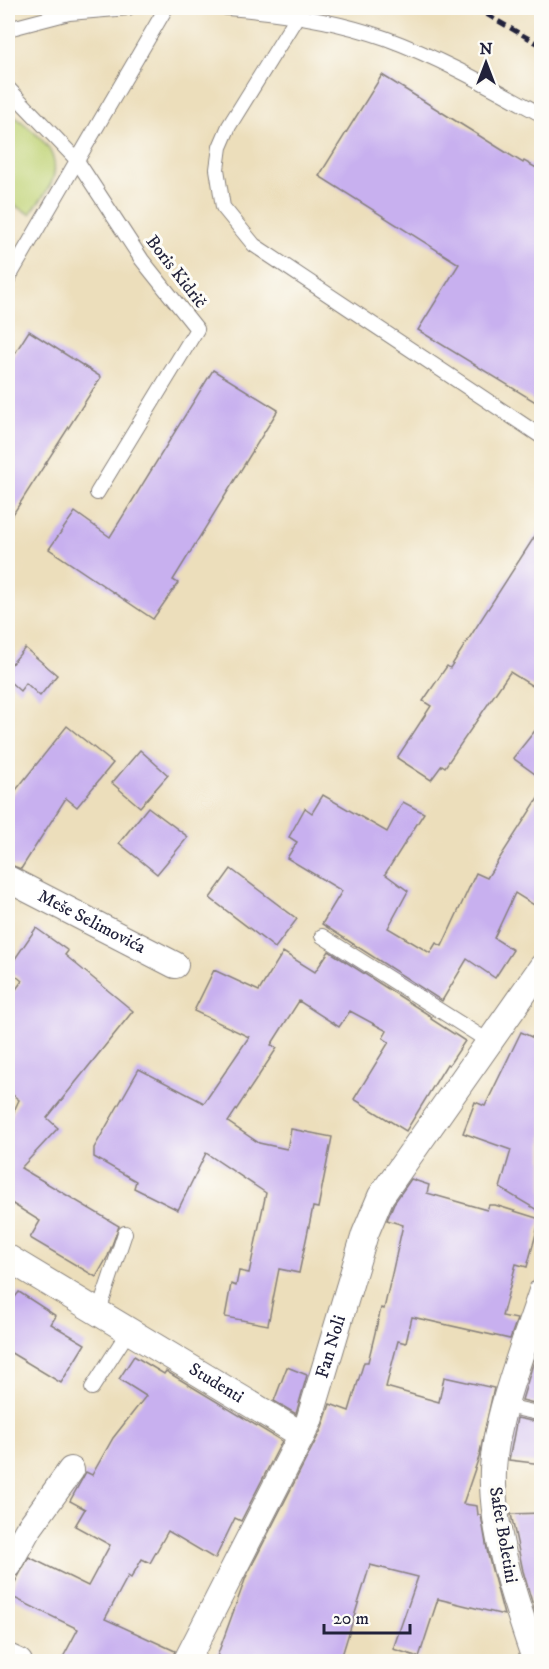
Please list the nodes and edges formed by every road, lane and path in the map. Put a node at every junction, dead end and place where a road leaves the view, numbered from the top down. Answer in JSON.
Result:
{"nodes":[{"id":1,"x":128,"y":8,"type":"edge"},
{"id":2,"x":166,"y":8,"type":"edge"},
{"id":3,"x":227,"y":8,"type":"edge"},
{"id":4,"x":298,"y":15,"type":"junction"},
{"id":5,"x":8,"y":29,"type":"edge"},
{"id":6,"x":8,"y":88,"type":"edge"},
{"id":7,"x":542,"y":115,"type":"edge"},
{"id":8,"x":76,"y":159,"type":"junction"},
{"id":9,"x":8,"y":279,"type":"edge"},
{"id":10,"x":542,"y":437,"type":"edge"},
{"id":11,"x":97,"y":493,"type":"dead end"},
{"id":12,"x":8,"y":879,"type":"edge"},
{"id":13,"x":322,"y":936,"type":"dead end"},
{"id":14,"x":175,"y":965,"type":"dead end"},
{"id":15,"x":542,"y":967,"type":"edge"},
{"id":16,"x":489,"y":1041,"type":"junction"},
{"id":17,"x":125,"y":1233,"type":"dead end"},
{"id":18,"x":8,"y":1258,"type":"edge"},
{"id":19,"x":542,"y":1291,"type":"edge"},
{"id":20,"x":99,"y":1311,"type":"junction"},
{"id":21,"x":130,"y":1329,"type":"junction"},
{"id":22,"x":92,"y":1388,"type":"dead end"},
{"id":23,"x":506,"y":1406,"type":"junction"},
{"id":24,"x":542,"y":1414,"type":"edge"},
{"id":25,"x":303,"y":1435,"type":"junction"},
{"id":26,"x":71,"y":1470,"type":"dead end"},
{"id":27,"x":8,"y":1565,"type":"edge"},
{"id":28,"x":8,"y":1657,"type":"edge"},
{"id":29,"x":187,"y":1661,"type":"edge"},
{"id":30,"x":19,"y":1662,"type":"edge"},
{"id":31,"x":536,"y":1662,"type":"edge"}],
"edges":[{"from":1,"to":5,"type":"lane"},
{"from":2,"to":8,"type":"lane"},
{"from":3,"to":4,"type":"lane"},
{"from":4,"to":7,"type":"lane"},
{"from":4,"to":10,"type":"lane"},
{"from":6,"to":8,"type":"lane","name":"Boris Kidrič"},
{"from":8,"to":9,"type":"lane"},
{"from":8,"to":11,"type":"lane","name":"Boris Kidrič"},
{"from":12,"to":14,"type":"street","name":"Meše Selimovića"},
{"from":13,"to":16,"type":"lane"},
{"from":15,"to":16,"type":"street","name":"Fan Noli"},
{"from":16,"to":25,"type":"street","name":"Fan Noli"},
{"from":17,"to":20,"type":"lane"},
{"from":18,"to":20,"type":"street","name":"Studenti"},
{"from":19,"to":23,"type":"street","name":"Safet Boletini"},
{"from":20,"to":21,"type":"street","name":"Studenti"},
{"from":21,"to":22,"type":"lane"},
{"from":21,"to":25,"type":"street","name":"Studenti"},
{"from":23,"to":24,"type":"lane"},
{"from":23,"to":31,"type":"street","name":"Safet Boletini"},
{"from":25,"to":29,"type":"street","name":"Fan Noli"},
{"from":26,"to":27,"type":"street"},
{"from":28,"to":30,"type":"street"}]}
